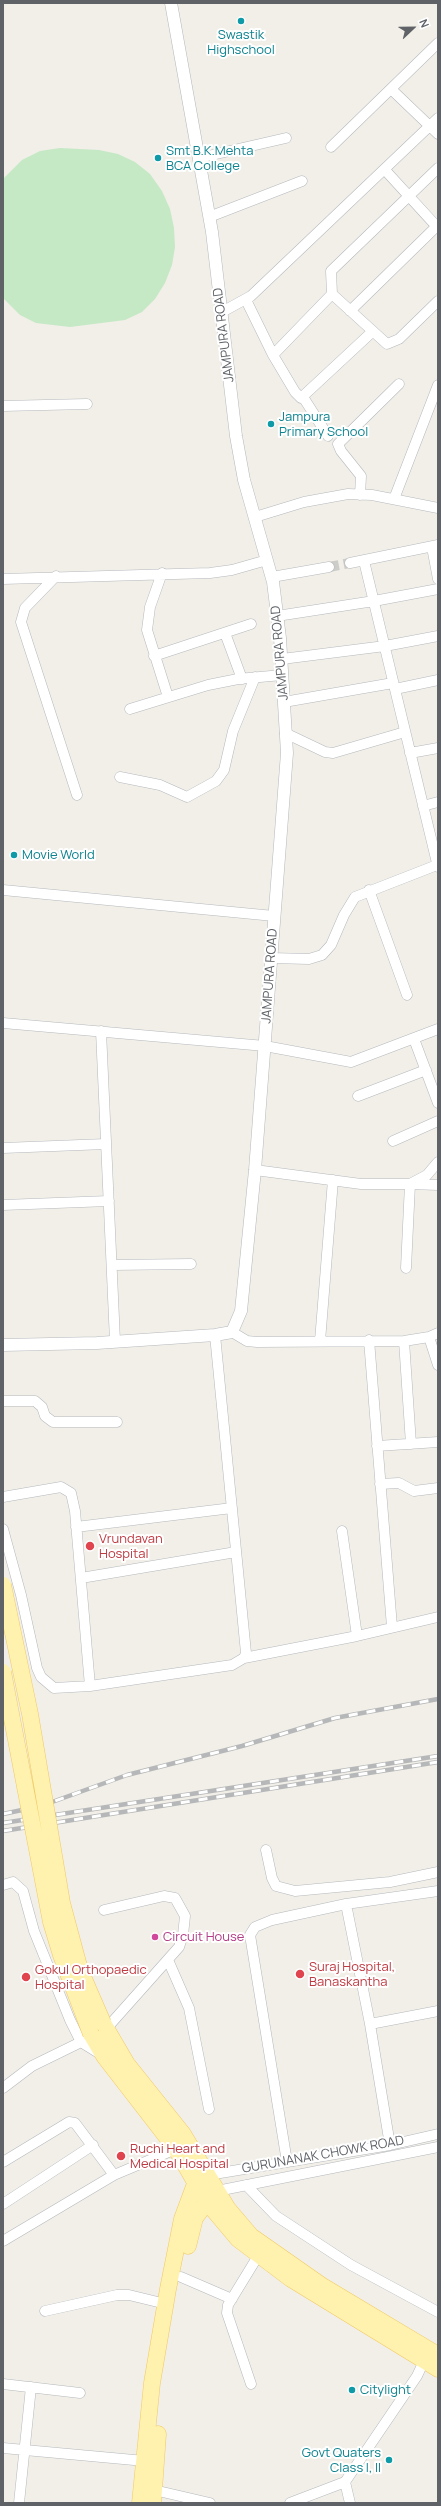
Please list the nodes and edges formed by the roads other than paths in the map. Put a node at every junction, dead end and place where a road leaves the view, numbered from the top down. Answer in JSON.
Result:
{"nodes":[{"id":1,"x":171,"y":3,"type":"edge"},
{"id":2,"x":438,"y":43,"type":"edge"},
{"id":3,"x":391,"y":89,"type":"junction"},
{"id":4,"x":438,"y":118,"type":"edge"},
{"id":5,"x":430,"y":126,"type":"junction"},
{"id":6,"x":438,"y":134,"type":"edge"},
{"id":7,"x":286,"y":138,"type":"dead end"},
{"id":8,"x":331,"y":147,"type":"dead end"},
{"id":9,"x":199,"y":158,"type":"junction"},
{"id":10,"x":438,"y":168,"type":"edge"},
{"id":11,"x":385,"y":170,"type":"junction"},
{"id":12,"x":302,"y":181,"type":"dead end"},
{"id":13,"x":408,"y":197,"type":"junction"},
{"id":14,"x":209,"y":217,"type":"junction"},
{"id":15,"x":437,"y":227,"type":"edge"},
{"id":16,"x":332,"y":294,"type":"junction"},
{"id":17,"x":246,"y":300,"type":"junction"},
{"id":18,"x":438,"y":301,"type":"edge"},
{"id":19,"x":350,"y":311,"type":"junction"},
{"id":20,"x":222,"y":312,"type":"junction"},
{"id":21,"x":372,"y":332,"type":"junction"},
{"id":22,"x":273,"y":355,"type":"junction"},
{"id":23,"x":399,"y":384,"type":"dead end"},
{"id":24,"x":438,"y":385,"type":"edge"},
{"id":25,"x":303,"y":397,"type":"junction"},
{"id":26,"x":86,"y":404,"type":"dead end"},
{"id":27,"x":3,"y":406,"type":"edge"},
{"id":28,"x":328,"y":436,"type":"dead end"},
{"id":29,"x":360,"y":494,"type":"junction"},
{"id":30,"x":394,"y":500,"type":"junction"},
{"id":31,"x":438,"y":508,"type":"edge"},
{"id":32,"x":255,"y":517,"type":"junction"},
{"id":33,"x":435,"y":546,"type":"edge"},
{"id":34,"x":267,"y":560,"type":"junction"},
{"id":35,"x":364,"y":561,"type":"junction"},
{"id":36,"x":350,"y":563,"type":"tunnel mouth"},
{"id":37,"x":329,"y":567,"type":"tunnel mouth"},
{"id":38,"x":162,"y":573,"type":"junction"},
{"id":39,"x":56,"y":576,"type":"junction"},
{"id":40,"x":272,"y":577,"type":"junction"},
{"id":41,"x":3,"y":578,"type":"edge"},
{"id":42,"x":438,"y":579,"type":"edge"},
{"id":43,"x":438,"y":589,"type":"edge"},
{"id":44,"x":374,"y":601,"type":"junction"},
{"id":45,"x":277,"y":616,"type":"junction"},
{"id":46,"x":251,"y":624,"type":"dead end"},
{"id":47,"x":225,"y":633,"type":"junction"},
{"id":48,"x":438,"y":636,"type":"edge"},
{"id":49,"x":384,"y":646,"type":"junction"},
{"id":50,"x":154,"y":656,"type":"junction"},
{"id":51,"x":282,"y":659,"type":"junction"},
{"id":52,"x":282,"y":675,"type":"junction"},
{"id":53,"x":255,"y":677,"type":"junction"},
{"id":54,"x":242,"y":679,"type":"junction"},
{"id":55,"x":438,"y":680,"type":"edge"},
{"id":56,"x":394,"y":686,"type":"junction"},
{"id":57,"x":168,"y":697,"type":"junction"},
{"id":58,"x":284,"y":702,"type":"junction"},
{"id":59,"x":130,"y":709,"type":"dead end"},
{"id":60,"x":405,"y":732,"type":"junction"},
{"id":61,"x":286,"y":733,"type":"junction"},
{"id":62,"x":438,"y":748,"type":"edge"},
{"id":63,"x":410,"y":753,"type":"junction"},
{"id":64,"x":120,"y":777,"type":"dead end"},
{"id":65,"x":77,"y":795,"type":"dead end"},
{"id":66,"x":438,"y":802,"type":"edge"},
{"id":67,"x":423,"y":806,"type":"junction"},
{"id":68,"x":437,"y":863,"type":"edge"},
{"id":69,"x":3,"y":890,"type":"edge"},
{"id":70,"x":369,"y":890,"type":"junction"},
{"id":71,"x":274,"y":916,"type":"junction"},
{"id":72,"x":271,"y":958,"type":"junction"},
{"id":73,"x":407,"y":995,"type":"dead end"},
{"id":74,"x":3,"y":1023,"type":"edge"},
{"id":75,"x":438,"y":1029,"type":"edge"},
{"id":76,"x":101,"y":1031,"type":"junction"},
{"id":77,"x":414,"y":1039,"type":"junction"},
{"id":78,"x":265,"y":1046,"type":"junction"},
{"id":79,"x":426,"y":1070,"type":"junction"},
{"id":80,"x":358,"y":1096,"type":"dead end"},
{"id":81,"x":438,"y":1103,"type":"edge"},
{"id":82,"x":438,"y":1121,"type":"edge"},
{"id":83,"x":393,"y":1141,"type":"dead end"},
{"id":84,"x":106,"y":1144,"type":"junction"},
{"id":85,"x":3,"y":1148,"type":"edge"},
{"id":86,"x":438,"y":1162,"type":"edge"},
{"id":87,"x":256,"y":1170,"type":"junction"},
{"id":88,"x":333,"y":1180,"type":"junction"},
{"id":89,"x":410,"y":1184,"type":"junction"},
{"id":90,"x":438,"y":1184,"type":"edge"},
{"id":91,"x":109,"y":1201,"type":"junction"},
{"id":92,"x":3,"y":1205,"type":"edge"},
{"id":93,"x":191,"y":1264,"type":"dead end"},
{"id":94,"x":112,"y":1265,"type":"junction"},
{"id":95,"x":406,"y":1268,"type":"dead end"},
{"id":96,"x":232,"y":1332,"type":"junction"},
{"id":97,"x":215,"y":1335,"type":"junction"},
{"id":98,"x":434,"y":1335,"type":"edge"},
{"id":99,"x":369,"y":1340,"type":"junction"},
{"id":100,"x":404,"y":1340,"type":"junction"},
{"id":101,"x":320,"y":1341,"type":"junction"},
{"id":102,"x":115,"y":1342,"type":"junction"},
{"id":103,"x":3,"y":1345,"type":"edge"},
{"id":104,"x":438,"y":1365,"type":"edge"},
{"id":105,"x":3,"y":1401,"type":"edge"},
{"id":106,"x":117,"y":1422,"type":"dead end"},
{"id":107,"x":438,"y":1442,"type":"edge"},
{"id":108,"x":411,"y":1444,"type":"junction"},
{"id":109,"x":377,"y":1446,"type":"junction"},
{"id":110,"x":380,"y":1484,"type":"junction"},
{"id":111,"x":438,"y":1488,"type":"edge"},
{"id":112,"x":3,"y":1497,"type":"edge"},
{"id":113,"x":232,"y":1508,"type":"junction"},
{"id":114,"x":76,"y":1528,"type":"junction"},
{"id":115,"x":3,"y":1529,"type":"edge"},
{"id":116,"x":342,"y":1531,"type":"dead end"},
{"id":117,"x":236,"y":1552,"type":"junction"},
{"id":118,"x":81,"y":1578,"type":"junction"},
{"id":119,"x":3,"y":1585,"type":"edge"},
{"id":120,"x":438,"y":1617,"type":"edge"},
{"id":121,"x":392,"y":1627,"type":"junction"},
{"id":122,"x":357,"y":1636,"type":"junction"},
{"id":123,"x":244,"y":1658,"type":"junction"},
{"id":124,"x":3,"y":1672,"type":"edge"},
{"id":125,"x":90,"y":1686,"type":"junction"},
{"id":126,"x":266,"y":1850,"type":"dead end"},
{"id":127,"x":438,"y":1872,"type":"edge"},
{"id":128,"x":3,"y":1885,"type":"edge"},
{"id":129,"x":438,"y":1891,"type":"edge"},
{"id":130,"x":346,"y":1904,"type":"junction"},
{"id":131,"x":104,"y":1910,"type":"dead end"},
{"id":132,"x":168,"y":1960,"type":"junction"},
{"id":133,"x":438,"y":2011,"type":"edge"},
{"id":134,"x":370,"y":2024,"type":"junction"},
{"id":135,"x":104,"y":2026,"type":"junction"},
{"id":136,"x":86,"y":2038,"type":"junction"},
{"id":137,"x":3,"y":2088,"type":"edge"},
{"id":138,"x":209,"y":2109,"type":"dead end"},
{"id":139,"x":438,"y":2134,"type":"edge"},
{"id":140,"x":93,"y":2145,"type":"junction"},
{"id":141,"x":390,"y":2145,"type":"junction"},
{"id":142,"x":438,"y":2147,"type":"edge"},
{"id":143,"x":176,"y":2149,"type":"junction"},
{"id":144,"x":3,"y":2162,"type":"edge"},
{"id":145,"x":287,"y":2162,"type":"junction"},
{"id":146,"x":114,"y":2175,"type":"junction"},
{"id":147,"x":202,"y":2180,"type":"junction"},
{"id":148,"x":246,"y":2185,"type":"junction"},
{"id":149,"x":212,"y":2196,"type":"junction"},
{"id":150,"x":3,"y":2204,"type":"edge"},
{"id":151,"x":3,"y":2241,"type":"edge"},
{"id":152,"x":258,"y":2256,"type":"junction"},
{"id":153,"x":181,"y":2277,"type":"junction"},
{"id":154,"x":232,"y":2299,"type":"junction"},
{"id":155,"x":166,"y":2304,"type":"junction"},
{"id":156,"x":45,"y":2311,"type":"dead end"},
{"id":157,"x":438,"y":2312,"type":"edge"},
{"id":158,"x":434,"y":2354,"type":"edge"},
{"id":159,"x":438,"y":2369,"type":"edge"},
{"id":160,"x":3,"y":2384,"type":"edge"},
{"id":161,"x":251,"y":2384,"type":"dead end"},
{"id":162,"x":31,"y":2387,"type":"junction"},
{"id":163,"x":80,"y":2393,"type":"dead end"},
{"id":164,"x":3,"y":2448,"type":"edge"},
{"id":165,"x":26,"y":2450,"type":"junction"},
{"id":166,"x":145,"y":2461,"type":"junction"},
{"id":167,"x":344,"y":2482,"type":"junction"},
{"id":168,"x":154,"y":2496,"type":"edge"},
{"id":169,"x":19,"y":2503,"type":"edge"},
{"id":170,"x":140,"y":2503,"type":"edge"},
{"id":171,"x":210,"y":2503,"type":"edge"},
{"id":172,"x":290,"y":2503,"type":"edge"},
{"id":173,"x":350,"y":2503,"type":"edge"}],
"edges":[{"from":1,"to":9,"type":"street","name":"JAMPURA ROAD"},
{"from":2,"to":3,"type":"street"},
{"from":3,"to":5,"type":"street"},
{"from":3,"to":8,"type":"street"},
{"from":4,"to":5,"type":"street"},
{"from":5,"to":6,"type":"street"},
{"from":5,"to":11,"type":"street"},
{"from":7,"to":9,"type":"street"},
{"from":9,"to":14,"type":"street","name":"JAMPURA ROAD"},
{"from":10,"to":13,"type":"street"},
{"from":11,"to":13,"type":"street"},
{"from":11,"to":17,"type":"street"},
{"from":12,"to":14,"type":"street"},
{"from":13,"to":15,"type":"street"},
{"from":13,"to":16,"type":"street"},
{"from":14,"to":20,"type":"street","name":"JAMPURA ROAD"},
{"from":15,"to":19,"type":"street"},
{"from":16,"to":19,"type":"street"},
{"from":16,"to":22,"type":"street"},
{"from":17,"to":20,"type":"street"},
{"from":17,"to":22,"type":"street"},
{"from":18,"to":21,"type":"street"},
{"from":19,"to":21,"type":"street"},
{"from":20,"to":32,"type":"street","name":"JAMPURA ROAD"},
{"from":21,"to":25,"type":"street"},
{"from":22,"to":25,"type":"street"},
{"from":23,"to":29,"type":"street"},
{"from":24,"to":30,"type":"street"},
{"from":25,"to":28,"type":"street"},
{"from":26,"to":27,"type":"street"},
{"from":29,"to":30,"type":"street"},
{"from":29,"to":32,"type":"street"},
{"from":30,"to":31,"type":"street"},
{"from":32,"to":34,"type":"street","name":"JAMPURA ROAD"},
{"from":33,"to":35,"type":"street"},
{"from":33,"to":42,"type":"street"},
{"from":34,"to":38,"type":"street"},
{"from":34,"to":40,"type":"street","name":"JAMPURA ROAD"},
{"from":35,"to":36,"type":"street"},
{"from":35,"to":44,"type":"street"},
{"from":37,"to":40,"type":"street"},
{"from":38,"to":39,"type":"street"},
{"from":38,"to":50,"type":"street"},
{"from":39,"to":41,"type":"street"},
{"from":39,"to":65,"type":"street"},
{"from":40,"to":45,"type":"street","name":"JAMPURA ROAD"},
{"from":43,"to":44,"type":"street"},
{"from":44,"to":45,"type":"street"},
{"from":44,"to":49,"type":"street"},
{"from":45,"to":51,"type":"street","name":"JAMPURA ROAD"},
{"from":46,"to":47,"type":"street"},
{"from":47,"to":50,"type":"street"},
{"from":47,"to":54,"type":"street"},
{"from":48,"to":49,"type":"street"},
{"from":49,"to":51,"type":"street"},
{"from":49,"to":56,"type":"street"},
{"from":50,"to":57,"type":"street"},
{"from":51,"to":52,"type":"street","name":"JAMPURA ROAD"},
{"from":52,"to":53,"type":"street"},
{"from":52,"to":58,"type":"street","name":"JAMPURA ROAD"},
{"from":53,"to":54,"type":"street"},
{"from":53,"to":64,"type":"street"},
{"from":54,"to":57,"type":"street"},
{"from":55,"to":56,"type":"street"},
{"from":56,"to":58,"type":"street"},
{"from":56,"to":60,"type":"street"},
{"from":57,"to":59,"type":"street"},
{"from":58,"to":61,"type":"street","name":"JAMPURA ROAD"},
{"from":60,"to":61,"type":"street"},
{"from":60,"to":63,"type":"street"},
{"from":61,"to":71,"type":"street","name":"JAMPURA ROAD"},
{"from":62,"to":63,"type":"street"},
{"from":63,"to":67,"type":"street"},
{"from":66,"to":67,"type":"street"},
{"from":67,"to":68,"type":"street"},
{"from":68,"to":70,"type":"street"},
{"from":69,"to":71,"type":"street"},
{"from":70,"to":72,"type":"street"},
{"from":70,"to":73,"type":"street"},
{"from":71,"to":72,"type":"street","name":"JAMPURA ROAD"},
{"from":72,"to":78,"type":"street","name":"JAMPURA ROAD"},
{"from":74,"to":76,"type":"street"},
{"from":75,"to":77,"type":"street"},
{"from":76,"to":78,"type":"street"},
{"from":76,"to":84,"type":"street"},
{"from":77,"to":78,"type":"street"},
{"from":77,"to":79,"type":"street"},
{"from":78,"to":87,"type":"street","name":"JAMPURA ROAD"},
{"from":79,"to":80,"type":"street"},
{"from":79,"to":81,"type":"street"},
{"from":82,"to":83,"type":"street"},
{"from":84,"to":85,"type":"street"},
{"from":84,"to":91,"type":"street"},
{"from":86,"to":89,"type":"street"},
{"from":87,"to":88,"type":"street"},
{"from":87,"to":96,"type":"street","name":"JAMPURA ROAD"},
{"from":88,"to":89,"type":"street"},
{"from":88,"to":101,"type":"street"},
{"from":89,"to":90,"type":"street"},
{"from":89,"to":95,"type":"street"},
{"from":91,"to":92,"type":"street"},
{"from":91,"to":94,"type":"street"},
{"from":93,"to":94,"type":"street"},
{"from":94,"to":102,"type":"street"},
{"from":96,"to":97,"type":"street"},
{"from":96,"to":101,"type":"street"},
{"from":97,"to":102,"type":"street"},
{"from":97,"to":113,"type":"street"},
{"from":98,"to":100,"type":"street"},
{"from":98,"to":104,"type":"street"},
{"from":99,"to":100,"type":"street"},
{"from":99,"to":101,"type":"street"},
{"from":99,"to":109,"type":"street"},
{"from":100,"to":108,"type":"street"},
{"from":102,"to":103,"type":"street"},
{"from":105,"to":106,"type":"street"},
{"from":107,"to":108,"type":"street"},
{"from":108,"to":109,"type":"street"},
{"from":109,"to":110,"type":"street"},
{"from":110,"to":111,"type":"street"},
{"from":110,"to":121,"type":"street"},
{"from":112,"to":114,"type":"street"},
{"from":113,"to":114,"type":"street"},
{"from":113,"to":117,"type":"street"},
{"from":114,"to":118,"type":"street"},
{"from":115,"to":125,"type":"street"},
{"from":116,"to":122,"type":"street"},
{"from":117,"to":118,"type":"street"},
{"from":117,"to":123,"type":"street"},
{"from":118,"to":125,"type":"street"},
{"from":119,"to":135,"type":"main road","bridge":true},
{"from":120,"to":121,"type":"street"},
{"from":121,"to":122,"type":"street"},
{"from":122,"to":123,"type":"street"},
{"from":123,"to":125,"type":"street"},
{"from":124,"to":136,"type":"main road","bridge":true},
{"from":126,"to":127,"type":"street"},
{"from":128,"to":136,"type":"street"},
{"from":129,"to":130,"type":"street"},
{"from":130,"to":134,"type":"street"},
{"from":130,"to":145,"type":"street"},
{"from":131,"to":132,"type":"street"},
{"from":132,"to":135,"type":"street"},
{"from":132,"to":138,"type":"street"},
{"from":133,"to":134,"type":"street"},
{"from":134,"to":141,"type":"street"},
{"from":135,"to":147,"type":"main road"},
{"from":136,"to":137,"type":"street"},
{"from":136,"to":143,"type":"main road"},
{"from":139,"to":141,"type":"street","name":"GURUNANAK CHOWK ROAD"},
{"from":140,"to":144,"type":"street"},
{"from":140,"to":146,"type":"street"},
{"from":140,"to":150,"type":"street"},
{"from":141,"to":145,"type":"street","name":"GURUNANAK CHOWK ROAD"},
{"from":142,"to":148,"type":"street"},
{"from":143,"to":146,"type":"street"},
{"from":143,"to":147,"type":"main road"},
{"from":145,"to":147,"type":"street","name":"GURUNANAK CHOWK ROAD"},
{"from":146,"to":151,"type":"street"},
{"from":147,"to":149,"type":"main road"},
{"from":147,"to":155,"type":"main road"},
{"from":148,"to":149,"type":"street"},
{"from":148,"to":157,"type":"street"},
{"from":149,"to":152,"type":"main road"},
{"from":149,"to":153,"type":"main road"},
{"from":149,"to":158,"type":"main road"},
{"from":152,"to":154,"type":"street"},
{"from":152,"to":158,"type":"main road"},
{"from":153,"to":154,"type":"street"},
{"from":153,"to":168,"type":"main road"},
{"from":154,"to":161,"type":"street"},
{"from":155,"to":156,"type":"street"},
{"from":155,"to":166,"type":"main road"},
{"from":158,"to":159,"type":"main road"},
{"from":158,"to":167,"type":"street"},
{"from":160,"to":162,"type":"street"},
{"from":162,"to":163,"type":"street"},
{"from":162,"to":165,"type":"street"},
{"from":164,"to":165,"type":"street"},
{"from":165,"to":166,"type":"street"},
{"from":165,"to":169,"type":"street"},
{"from":166,"to":170,"type":"main road"},
{"from":167,"to":172,"type":"street"},
{"from":167,"to":173,"type":"street"},
{"from":168,"to":171,"type":"street"}]}
